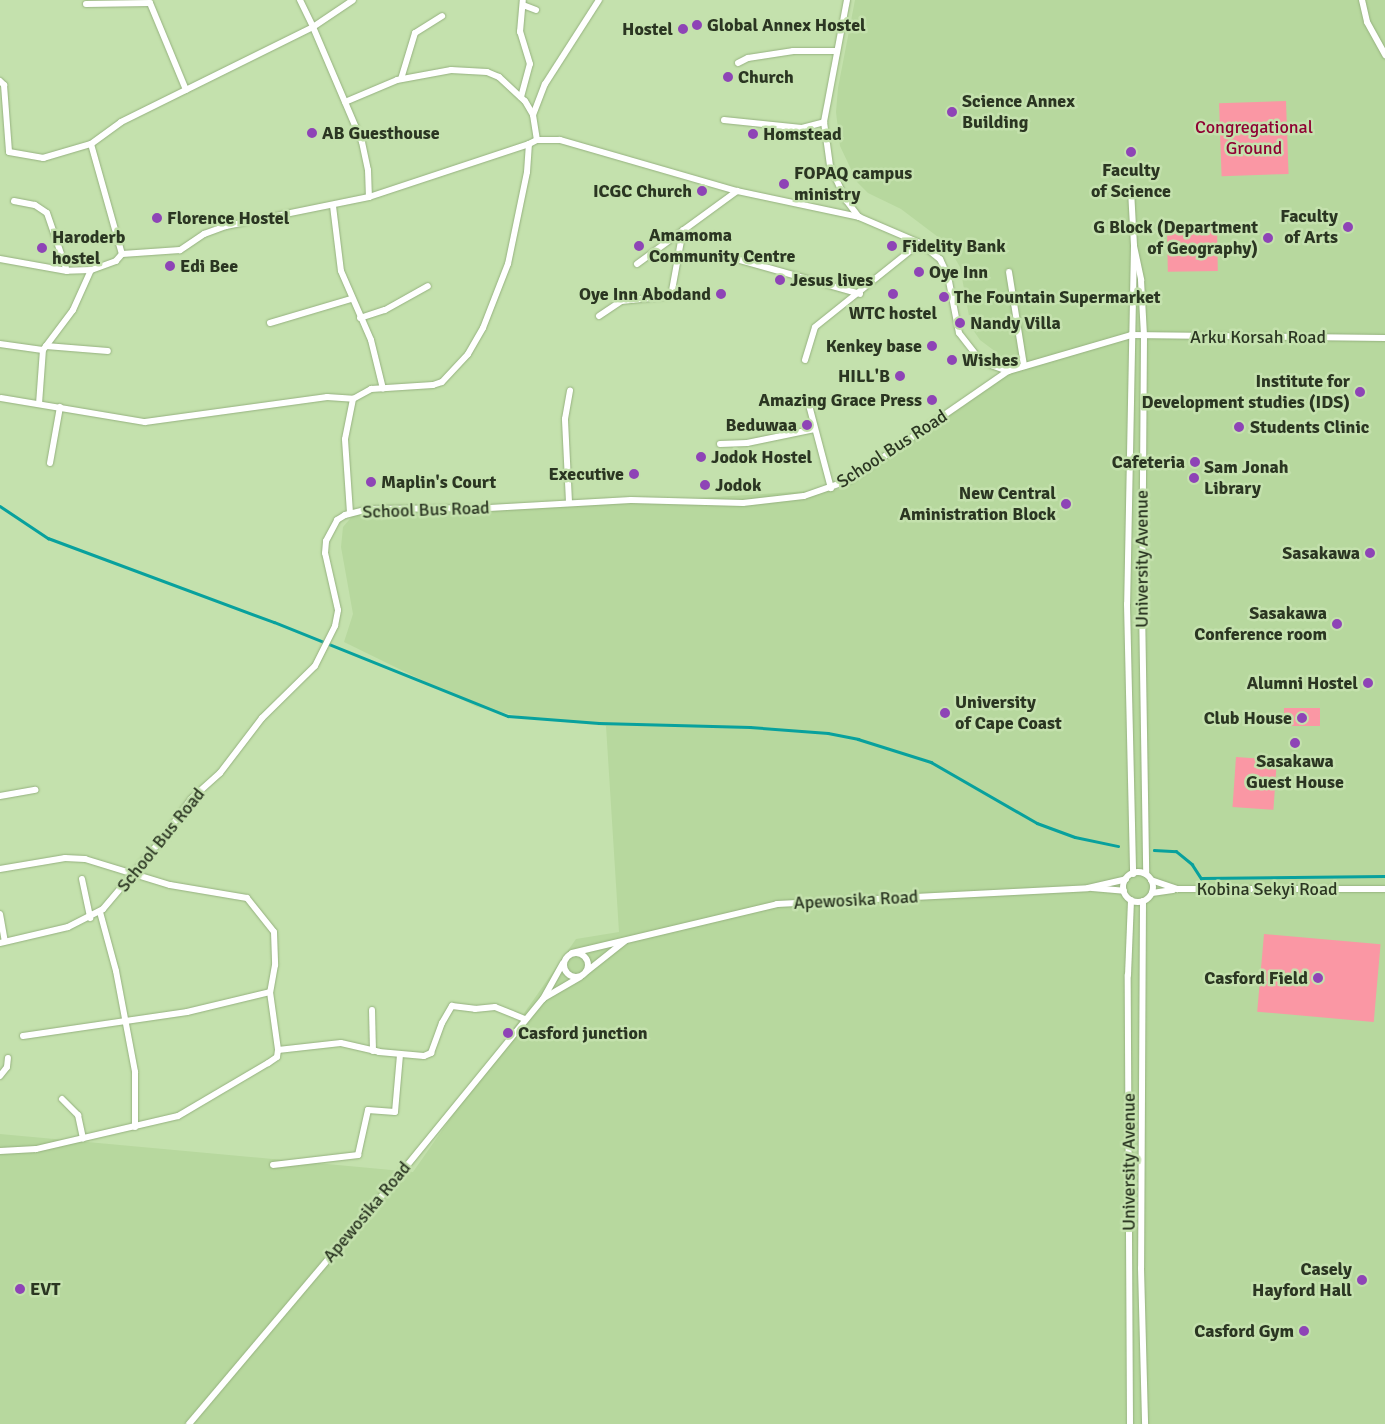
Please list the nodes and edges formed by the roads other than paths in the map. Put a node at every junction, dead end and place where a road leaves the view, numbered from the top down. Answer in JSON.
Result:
{"nodes":[{"id":1,"x":300,"y":0,"type":"edge"},
{"id":2,"x":353,"y":0,"type":"edge"},
{"id":3,"x":599,"y":0,"type":"edge"},
{"id":4,"x":846,"y":0,"type":"edge"},
{"id":5,"x":1362,"y":0,"type":"edge"},
{"id":6,"x":523,"y":2,"type":"edge"},
{"id":7,"x":86,"y":4,"type":"dead end"},
{"id":8,"x":536,"y":10,"type":"dead end"},
{"id":9,"x":442,"y":16,"type":"dead end"},
{"id":10,"x":313,"y":27,"type":"junction"},
{"id":11,"x":836,"y":51,"type":"junction"},
{"id":12,"x":1385,"y":55,"type":"edge"},
{"id":13,"x":738,"y":63,"type":"dead end"},
{"id":14,"x":401,"y":79,"type":"junction"},
{"id":15,"x":0,"y":81,"type":"edge"},
{"id":16,"x":186,"y":90,"type":"junction"},
{"id":17,"x":521,"y":97,"type":"junction"},
{"id":18,"x":345,"y":102,"type":"junction"},
{"id":19,"x":533,"y":115,"type":"junction"},
{"id":20,"x":724,"y":120,"type":"dead end"},
{"id":21,"x":824,"y":122,"type":"junction"},
{"id":22,"x":537,"y":140,"type":"junction"},
{"id":23,"x":91,"y":144,"type":"junction"},
{"id":24,"x":529,"y":144,"type":"junction"},
{"id":25,"x":1131,"y":190,"type":"dead end"},
{"id":26,"x":737,"y":191,"type":"junction"},
{"id":27,"x":369,"y":197,"type":"junction"},
{"id":28,"x":14,"y":201,"type":"dead end"},
{"id":29,"x":333,"y":206,"type":"junction"},
{"id":30,"x":859,"y":217,"type":"junction"},
{"id":31,"x":683,"y":230,"type":"junction"},
{"id":32,"x":920,"y":243,"type":"junction"},
{"id":33,"x":1134,"y":246,"type":"junction"},
{"id":34,"x":122,"y":254,"type":"junction"},
{"id":35,"x":733,"y":258,"type":"dead end"},
{"id":36,"x":0,"y":259,"type":"edge"},
{"id":37,"x":637,"y":264,"type":"dead end"},
{"id":38,"x":91,"y":270,"type":"junction"},
{"id":39,"x":67,"y":271,"type":"junction"},
{"id":40,"x":1008,"y":272,"type":"dead end"},
{"id":41,"x":428,"y":286,"type":"dead end"},
{"id":42,"x":860,"y":294,"type":"junction"},
{"id":43,"x":351,"y":299,"type":"junction"},
{"id":44,"x":599,"y":316,"type":"dead end"},
{"id":45,"x":360,"y":318,"type":"junction"},
{"id":46,"x":270,"y":323,"type":"dead end"},
{"id":47,"x":1131,"y":336,"type":"junction"},
{"id":48,"x":1144,"y":336,"type":"junction"},
{"id":49,"x":1385,"y":338,"type":"edge"},
{"id":50,"x":0,"y":344,"type":"edge"},
{"id":51,"x":45,"y":348,"type":"junction"},
{"id":52,"x":108,"y":351,"type":"dead end"},
{"id":53,"x":805,"y":360,"type":"dead end"},
{"id":54,"x":1024,"y":366,"type":"junction"},
{"id":55,"x":1008,"y":371,"type":"junction"},
{"id":56,"x":383,"y":389,"type":"junction"},
{"id":57,"x":570,"y":390,"type":"dead end"},
{"id":58,"x":1,"y":398,"type":"edge"},
{"id":59,"x":353,"y":399,"type":"junction"},
{"id":60,"x":39,"y":404,"type":"junction"},
{"id":61,"x":809,"y":405,"type":"dead end"},
{"id":62,"x":60,"y":407,"type":"junction"},
{"id":63,"x":815,"y":428,"type":"junction"},
{"id":64,"x":720,"y":444,"type":"dead end"},
{"id":65,"x":50,"y":463,"type":"dead end"},
{"id":66,"x":831,"y":488,"type":"junction"},
{"id":67,"x":569,"y":502,"type":"junction"},
{"id":68,"x":350,"y":513,"type":"junction"},
{"id":69,"x":35,"y":790,"type":"dead end"},
{"id":70,"x":0,"y":796,"type":"edge"},
{"id":71,"x":0,"y":869,"type":"edge"},
{"id":72,"x":133,"y":873,"type":"junction"},
{"id":73,"x":1133,"y":874,"type":"junction"},
{"id":74,"x":1146,"y":874,"type":"junction"},
{"id":75,"x":1126,"y":879,"type":"junction"},
{"id":76,"x":82,"y":880,"type":"dead end"},
{"id":77,"x":1151,"y":880,"type":"junction"},
{"id":78,"x":1088,"y":888,"type":"junction"},
{"id":79,"x":1177,"y":889,"type":"junction"},
{"id":80,"x":1385,"y":889,"type":"edge"},
{"id":81,"x":1124,"y":890,"type":"junction"},
{"id":82,"x":1152,"y":893,"type":"junction"},
{"id":83,"x":1131,"y":900,"type":"junction"},
{"id":84,"x":1143,"y":901,"type":"junction"},
{"id":85,"x":100,"y":912,"type":"junction"},
{"id":86,"x":0,"y":914,"type":"edge"},
{"id":87,"x":90,"y":918,"type":"junction"},
{"id":88,"x":628,"y":939,"type":"junction"},
{"id":89,"x":2,"y":942,"type":"edge"},
{"id":90,"x":572,"y":953,"type":"junction"},
{"id":91,"x":563,"y":963,"type":"junction"},
{"id":92,"x":583,"y":975,"type":"junction"},
{"id":93,"x":270,"y":992,"type":"junction"},
{"id":94,"x":543,"y":999,"type":"junction"},
{"id":95,"x":372,"y":1010,"type":"dead end"},
{"id":96,"x":525,"y":1019,"type":"junction"},
{"id":97,"x":126,"y":1020,"type":"junction"},
{"id":98,"x":23,"y":1036,"type":"dead end"},
{"id":99,"x":278,"y":1050,"type":"junction"},
{"id":100,"x":373,"y":1051,"type":"junction"},
{"id":101,"x":400,"y":1055,"type":"junction"},
{"id":102,"x":8,"y":1058,"type":"dead end"},
{"id":103,"x":0,"y":1076,"type":"edge"},
{"id":104,"x":62,"y":1099,"type":"dead end"},
{"id":105,"x":135,"y":1127,"type":"junction"},
{"id":106,"x":83,"y":1138,"type":"junction"},
{"id":107,"x":0,"y":1150,"type":"edge"},
{"id":108,"x":273,"y":1164,"type":"dead end"},
{"id":109,"x":189,"y":1424,"type":"edge"},
{"id":110,"x":1130,"y":1424,"type":"edge"},
{"id":111,"x":1145,"y":1424,"type":"edge"}],
"edges":[{"from":1,"to":10,"type":"street"},
{"from":2,"to":10,"type":"street"},
{"from":3,"to":19,"type":"street"},
{"from":4,"to":11,"type":"street"},
{"from":5,"to":12,"type":"street"},
{"from":6,"to":8,"type":"street"},
{"from":6,"to":17,"type":"street"},
{"from":7,"to":16,"type":"street"},
{"from":9,"to":14,"type":"street"},
{"from":10,"to":16,"type":"street"},
{"from":10,"to":18,"type":"street"},
{"from":11,"to":13,"type":"street"},
{"from":11,"to":21,"type":"street"},
{"from":14,"to":17,"type":"street"},
{"from":14,"to":18,"type":"street"},
{"from":15,"to":23,"type":"street"},
{"from":16,"to":23,"type":"street"},
{"from":17,"to":19,"type":"street"},
{"from":18,"to":27,"type":"street"},
{"from":19,"to":22,"type":"street"},
{"from":20,"to":21,"type":"street"},
{"from":21,"to":30,"type":"street"},
{"from":22,"to":24,"type":"street"},
{"from":22,"to":26,"type":"street"},
{"from":23,"to":34,"type":"street"},
{"from":24,"to":27,"type":"street"},
{"from":24,"to":56,"type":"street"},
{"from":25,"to":33,"type":"street","name":"University Avenue"},
{"from":26,"to":30,"type":"street"},
{"from":26,"to":31,"type":"street"},
{"from":27,"to":29,"type":"street"},
{"from":28,"to":39,"type":"street"},
{"from":29,"to":34,"type":"street"},
{"from":29,"to":43,"type":"street"},
{"from":30,"to":32,"type":"street"},
{"from":31,"to":37,"type":"street"},
{"from":31,"to":44,"type":"street"},
{"from":32,"to":42,"type":"street"},
{"from":32,"to":55,"type":"street"},
{"from":33,"to":47,"type":"street","name":"University Avenue"},
{"from":33,"to":48,"type":"street","name":"University Avenue"},
{"from":34,"to":38,"type":"street"},
{"from":35,"to":42,"type":"street"},
{"from":36,"to":39,"type":"street"},
{"from":38,"to":39,"type":"street"},
{"from":38,"to":51,"type":"street"},
{"from":40,"to":54,"type":"street"},
{"from":41,"to":45,"type":"street"},
{"from":42,"to":53,"type":"street"},
{"from":43,"to":45,"type":"street"},
{"from":43,"to":46,"type":"street"},
{"from":45,"to":56,"type":"street"},
{"from":47,"to":48,"type":"street","name":"Arku Korsah Road"},
{"from":47,"to":54,"type":"street","name":"Arku Korsah Road"},
{"from":47,"to":73,"type":"street","name":"University Avenue"},
{"from":48,"to":49,"type":"street","name":"Arku Korsah Road"},
{"from":48,"to":74,"type":"street","name":"University Avenue"},
{"from":50,"to":51,"type":"street"},
{"from":51,"to":52,"type":"street"},
{"from":51,"to":60,"type":"street"},
{"from":54,"to":55,"type":"street","name":"School Bus Road"},
{"from":55,"to":66,"type":"street","name":"School Bus Road"},
{"from":56,"to":59,"type":"street"},
{"from":57,"to":67,"type":"street"},
{"from":58,"to":60,"type":"street"},
{"from":59,"to":62,"type":"street"},
{"from":59,"to":68,"type":"street"},
{"from":60,"to":62,"type":"street"},
{"from":61,"to":63,"type":"street"},
{"from":62,"to":65,"type":"street"},
{"from":63,"to":64,"type":"street"},
{"from":63,"to":66,"type":"street"},
{"from":66,"to":67,"type":"street","name":"School Bus Road"},
{"from":67,"to":68,"type":"street","name":"School Bus Road"},
{"from":68,"to":72,"type":"street","name":"School Bus Road"},
{"from":69,"to":70,"type":"street"},
{"from":71,"to":72,"type":"street"},
{"from":72,"to":85,"type":"street","name":"School Bus Road"},
{"from":72,"to":93,"type":"street"},
{"from":73,"to":74,"type":"street"},
{"from":73,"to":75,"type":"street"},
{"from":74,"to":77,"type":"street"},
{"from":75,"to":78,"type":"street"},
{"from":75,"to":81,"type":"street"},
{"from":76,"to":87,"type":"street"},
{"from":77,"to":79,"type":"street","name":"Kobina Sekyi Road"},
{"from":77,"to":82,"type":"street"},
{"from":78,"to":81,"type":"street"},
{"from":78,"to":88,"type":"street","name":"Apewosika Road"},
{"from":79,"to":80,"type":"street","name":"Kobina Sekyi Road"},
{"from":79,"to":82,"type":"street"},
{"from":81,"to":83,"type":"street"},
{"from":82,"to":84,"type":"street"},
{"from":83,"to":84,"type":"street"},
{"from":83,"to":110,"type":"street","name":"University Avenue"},
{"from":84,"to":111,"type":"street","name":"University Avenue"},
{"from":85,"to":87,"type":"street","name":"School Bus Road"},
{"from":85,"to":97,"type":"street"},
{"from":86,"to":89,"type":"street"},
{"from":87,"to":89,"type":"street","name":"School Bus Road"},
{"from":88,"to":90,"type":"street","name":"Apewosika Road"},
{"from":88,"to":92,"type":"street","name":"Apewosika Road"},
{"from":90,"to":91,"type":"street"},
{"from":90,"to":92,"type":"street"},
{"from":91,"to":92,"type":"street"},
{"from":91,"to":94,"type":"street","name":"Apewosika Road"},
{"from":92,"to":94,"type":"street","name":"Apewosika Road"},
{"from":93,"to":97,"type":"street"},
{"from":93,"to":99,"type":"street"},
{"from":94,"to":96,"type":"street","name":"Apewosika Road"},
{"from":95,"to":100,"type":"street"},
{"from":96,"to":101,"type":"street"},
{"from":96,"to":109,"type":"street","name":"Apewosika Road"},
{"from":97,"to":98,"type":"street"},
{"from":97,"to":105,"type":"street"},
{"from":99,"to":100,"type":"street"},
{"from":99,"to":105,"type":"street"},
{"from":100,"to":101,"type":"street"},
{"from":101,"to":108,"type":"street"},
{"from":102,"to":103,"type":"street"},
{"from":104,"to":106,"type":"street"},
{"from":105,"to":106,"type":"street"},
{"from":106,"to":107,"type":"street"}]}
